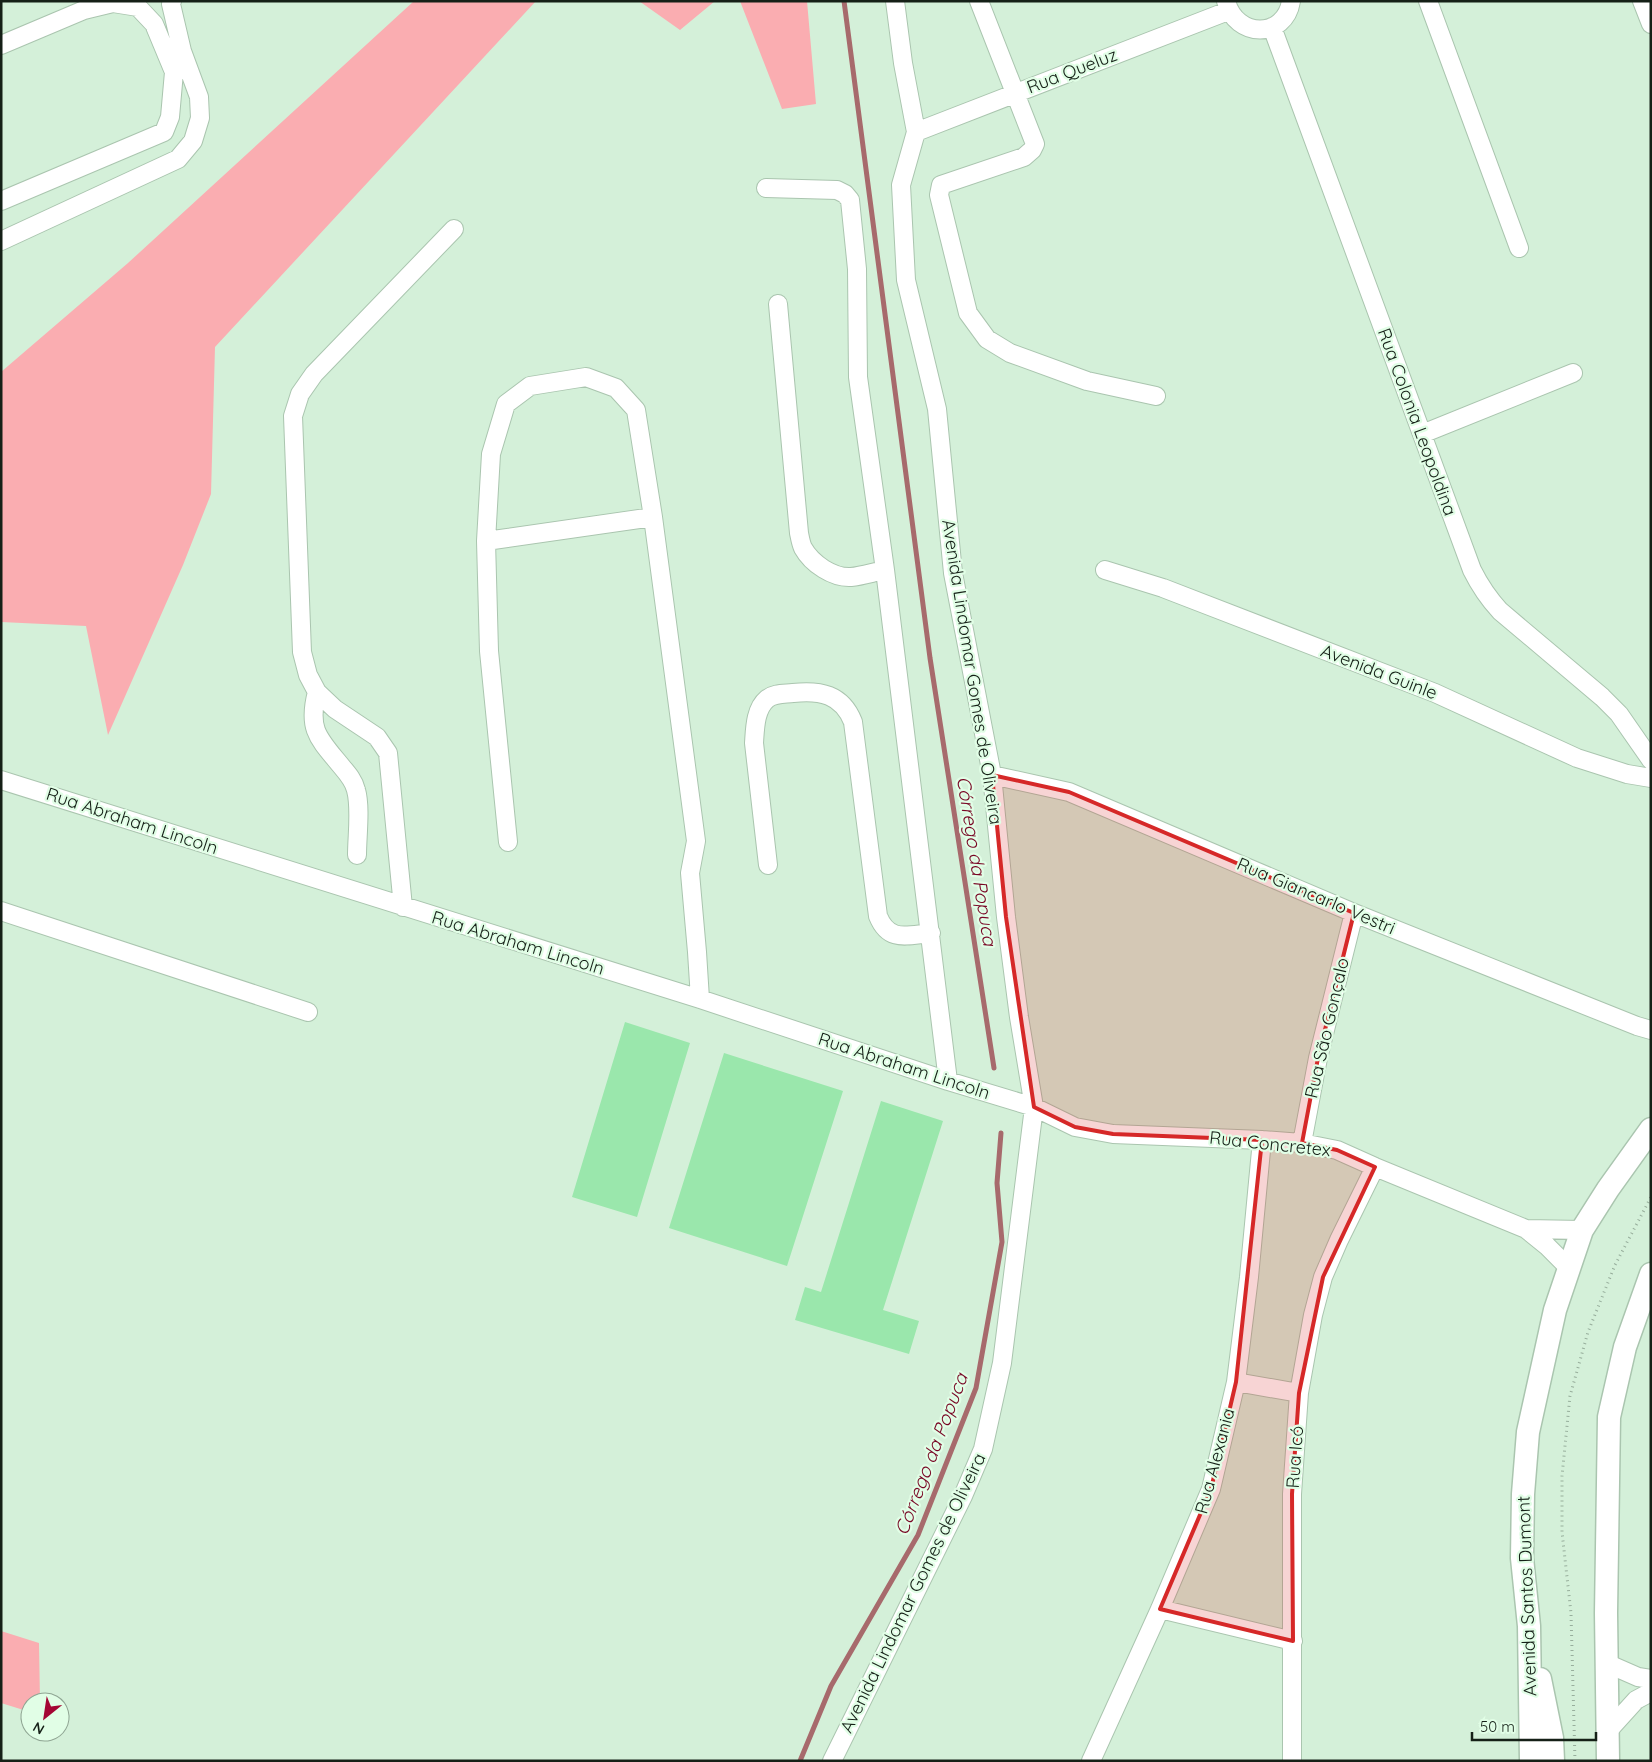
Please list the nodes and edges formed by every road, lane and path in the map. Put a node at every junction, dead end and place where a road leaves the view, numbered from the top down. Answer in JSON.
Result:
{"nodes":[{"id":1,"x":172,"y":1,"type":"edge"},
{"id":2,"x":894,"y":1,"type":"edge"},
{"id":3,"x":979,"y":1,"type":"edge"},
{"id":4,"x":1291,"y":1,"type":"edge"},
{"id":5,"x":1428,"y":1,"type":"edge"},
{"id":6,"x":1642,"y":1,"type":"edge"},
{"id":7,"x":1227,"y":6,"type":"edge"},
{"id":8,"x":1651,"y":24,"type":"edge"},
{"id":9,"x":1272,"y":27,"type":"junction"},
{"id":10,"x":1,"y":45,"type":"edge"},
{"id":11,"x":1015,"y":94,"type":"junction"},
{"id":12,"x":916,"y":132,"type":"junction"},
{"id":13,"x":766,"y":188,"type":"dead end"},
{"id":14,"x":1,"y":201,"type":"edge"},
{"id":15,"x":454,"y":229,"type":"dead end"},
{"id":16,"x":1,"y":241,"type":"edge"},
{"id":17,"x":1519,"y":248,"type":"dead end"},
{"id":18,"x":778,"y":304,"type":"dead end"},
{"id":19,"x":1573,"y":373,"type":"dead end"},
{"id":20,"x":1156,"y":396,"type":"dead end"},
{"id":21,"x":1422,"y":434,"type":"junction"},
{"id":22,"x":653,"y":517,"type":"junction"},
{"id":23,"x":486,"y":541,"type":"junction"},
{"id":24,"x":885,"y":570,"type":"junction"},
{"id":25,"x":1105,"y":570,"type":"dead end"},
{"id":26,"x":318,"y":692,"type":"junction"},
{"id":27,"x":1651,"y":760,"type":"edge"},
{"id":28,"x":992,"y":775,"type":"junction"},
{"id":29,"x":1651,"y":778,"type":"edge"},
{"id":30,"x":1,"y":780,"type":"edge"},
{"id":31,"x":508,"y":842,"type":"dead end"},
{"id":32,"x":357,"y":855,"type":"dead end"},
{"id":33,"x":768,"y":865,"type":"dead end"},
{"id":34,"x":403,"y":907,"type":"junction"},
{"id":35,"x":1,"y":911,"type":"edge"},
{"id":36,"x":1354,"y":913,"type":"junction"},
{"id":37,"x":931,"y":933,"type":"junction"},
{"id":38,"x":700,"y":999,"type":"junction"},
{"id":39,"x":308,"y":1012,"type":"dead end"},
{"id":40,"x":1644,"y":1028,"type":"edge"},
{"id":41,"x":1651,"y":1040,"type":"edge"},
{"id":42,"x":948,"y":1081,"type":"junction"},
{"id":43,"x":1034,"y":1107,"type":"junction"},
{"id":44,"x":1651,"y":1129,"type":"edge"},
{"id":45,"x":1262,"y":1140,"type":"junction"},
{"id":46,"x":1302,"y":1143,"type":"junction"},
{"id":47,"x":1375,"y":1167,"type":"junction"},
{"id":48,"x":1651,"y":1197,"type":"edge"},
{"id":49,"x":1526,"y":1229,"type":"junction"},
{"id":50,"x":1582,"y":1230,"type":"junction"},
{"id":51,"x":1569,"y":1268,"type":"junction"},
{"id":52,"x":1651,"y":1274,"type":"edge"},
{"id":53,"x":1236,"y":1382,"type":"junction"},
{"id":54,"x":1299,"y":1393,"type":"junction"},
{"id":55,"x":1160,"y":1610,"type":"junction"},
{"id":56,"x":1529,"y":1626,"type":"junction"},
{"id":57,"x":1293,"y":1641,"type":"junction"},
{"id":58,"x":1606,"y":1663,"type":"junction"},
{"id":59,"x":1651,"y":1679,"type":"edge"},
{"id":60,"x":1651,"y":1692,"type":"edge"},
{"id":61,"x":1608,"y":1732,"type":"junction"},
{"id":62,"x":832,"y":1761,"type":"edge"},
{"id":63,"x":1092,"y":1761,"type":"edge"},
{"id":64,"x":1292,"y":1761,"type":"edge"},
{"id":65,"x":1531,"y":1761,"type":"edge"},
{"id":66,"x":1553,"y":1761,"type":"edge"},
{"id":67,"x":1575,"y":1761,"type":"edge"},
{"id":68,"x":1608,"y":1761,"type":"edge"}],
"edges":[{"from":1,"to":16,"type":"street"},
{"from":2,"to":12,"type":"street","name":"Avenida Lindomar Gomes de Oliveira"},
{"from":3,"to":11,"type":"street"},
{"from":4,"to":9,"type":"street"},
{"from":5,"to":17,"type":"street"},
{"from":6,"to":8,"type":"street"},
{"from":7,"to":9,"type":"street"},
{"from":7,"to":11,"type":"street","name":"Rua Queluz"},
{"from":9,"to":21,"type":"street","name":"Rua Colonia Leopoldina"},
{"from":10,"to":14,"type":"street"},
{"from":11,"to":12,"type":"street","name":"Rua Queluz"},
{"from":11,"to":20,"type":"street"},
{"from":12,"to":28,"type":"street","name":"Avenida Lindomar Gomes de Oliveira"},
{"from":13,"to":24,"type":"street"},
{"from":15,"to":26,"type":"street"},
{"from":18,"to":24,"type":"street"},
{"from":19,"to":21,"type":"street"},
{"from":21,"to":27,"type":"street","name":"Rua Colonia Leopoldina"},
{"from":22,"to":23,"type":"street"},
{"from":22,"to":23,"type":"street"},
{"from":22,"to":38,"type":"street"},
{"from":23,"to":31,"type":"street"},
{"from":24,"to":37,"type":"street"},
{"from":25,"to":29,"type":"street","name":"Avenida Guinle"},
{"from":26,"to":32,"type":"street"},
{"from":26,"to":34,"type":"street"},
{"from":28,"to":36,"type":"street","name":"Rua Giancarlo Vestri"},
{"from":28,"to":43,"type":"street","name":"Avenida Lindomar Gomes de Oliveira"},
{"from":30,"to":34,"type":"street","name":"Rua Abraham Lincoln"},
{"from":33,"to":37,"type":"street"},
{"from":34,"to":38,"type":"street","name":"Rua Abraham Lincoln"},
{"from":35,"to":39,"type":"street"},
{"from":36,"to":40,"type":"street","name":"Rua Giancarlo Vestri"},
{"from":36,"to":46,"type":"street","name":"Rua São Gonçalo"},
{"from":37,"to":42,"type":"street"},
{"from":38,"to":42,"type":"street","name":"Rua Abraham Lincoln"},
{"from":40,"to":41,"type":"street","name":"Rua Giancarlo Vestri"},
{"from":42,"to":43,"type":"street","name":"Rua Abraham Lincoln"},
{"from":43,"to":45,"type":"street","name":"Rua Concretex"},
{"from":43,"to":62,"type":"street","name":"Avenida Lindomar Gomes de Oliveira"},
{"from":44,"to":50,"type":"main road","name":"Avenida Santos Dumont"},
{"from":45,"to":46,"type":"street","name":"Rua Concretex"},
{"from":45,"to":53,"type":"street","name":"Rua Alexania"},
{"from":46,"to":47,"type":"street","name":"Rua Concretex"},
{"from":47,"to":49,"type":"street","name":"Rua Concretex"},
{"from":47,"to":54,"type":"street","name":"Rua Icó"},
{"from":48,"to":67,"type":"path"},
{"from":49,"to":50,"type":"street","name":"Rua Concretex"},
{"from":49,"to":51,"type":"street","name":"Rua Concretex"},
{"from":50,"to":51,"type":"main road","name":"Avenida Santos Dumont"},
{"from":51,"to":56,"type":"main road","name":"Avenida Santos Dumont"},
{"from":52,"to":58,"type":"main road"},
{"from":53,"to":54,"type":"street"},
{"from":53,"to":55,"type":"street","name":"Rua Alexania"},
{"from":54,"to":57,"type":"street","name":"Rua Icó"},
{"from":55,"to":57,"type":"street"},
{"from":55,"to":63,"type":"street","name":"Rua Alexania"},
{"from":56,"to":65,"type":"main road","name":"Avenida Santos Dumont"},
{"from":56,"to":66,"type":"main road"},
{"from":57,"to":64,"type":"street","name":"Rua Icó"},
{"from":58,"to":59,"type":"street"},
{"from":58,"to":61,"type":"main road"},
{"from":60,"to":61,"type":"street"},
{"from":61,"to":68,"type":"main road"}]}
